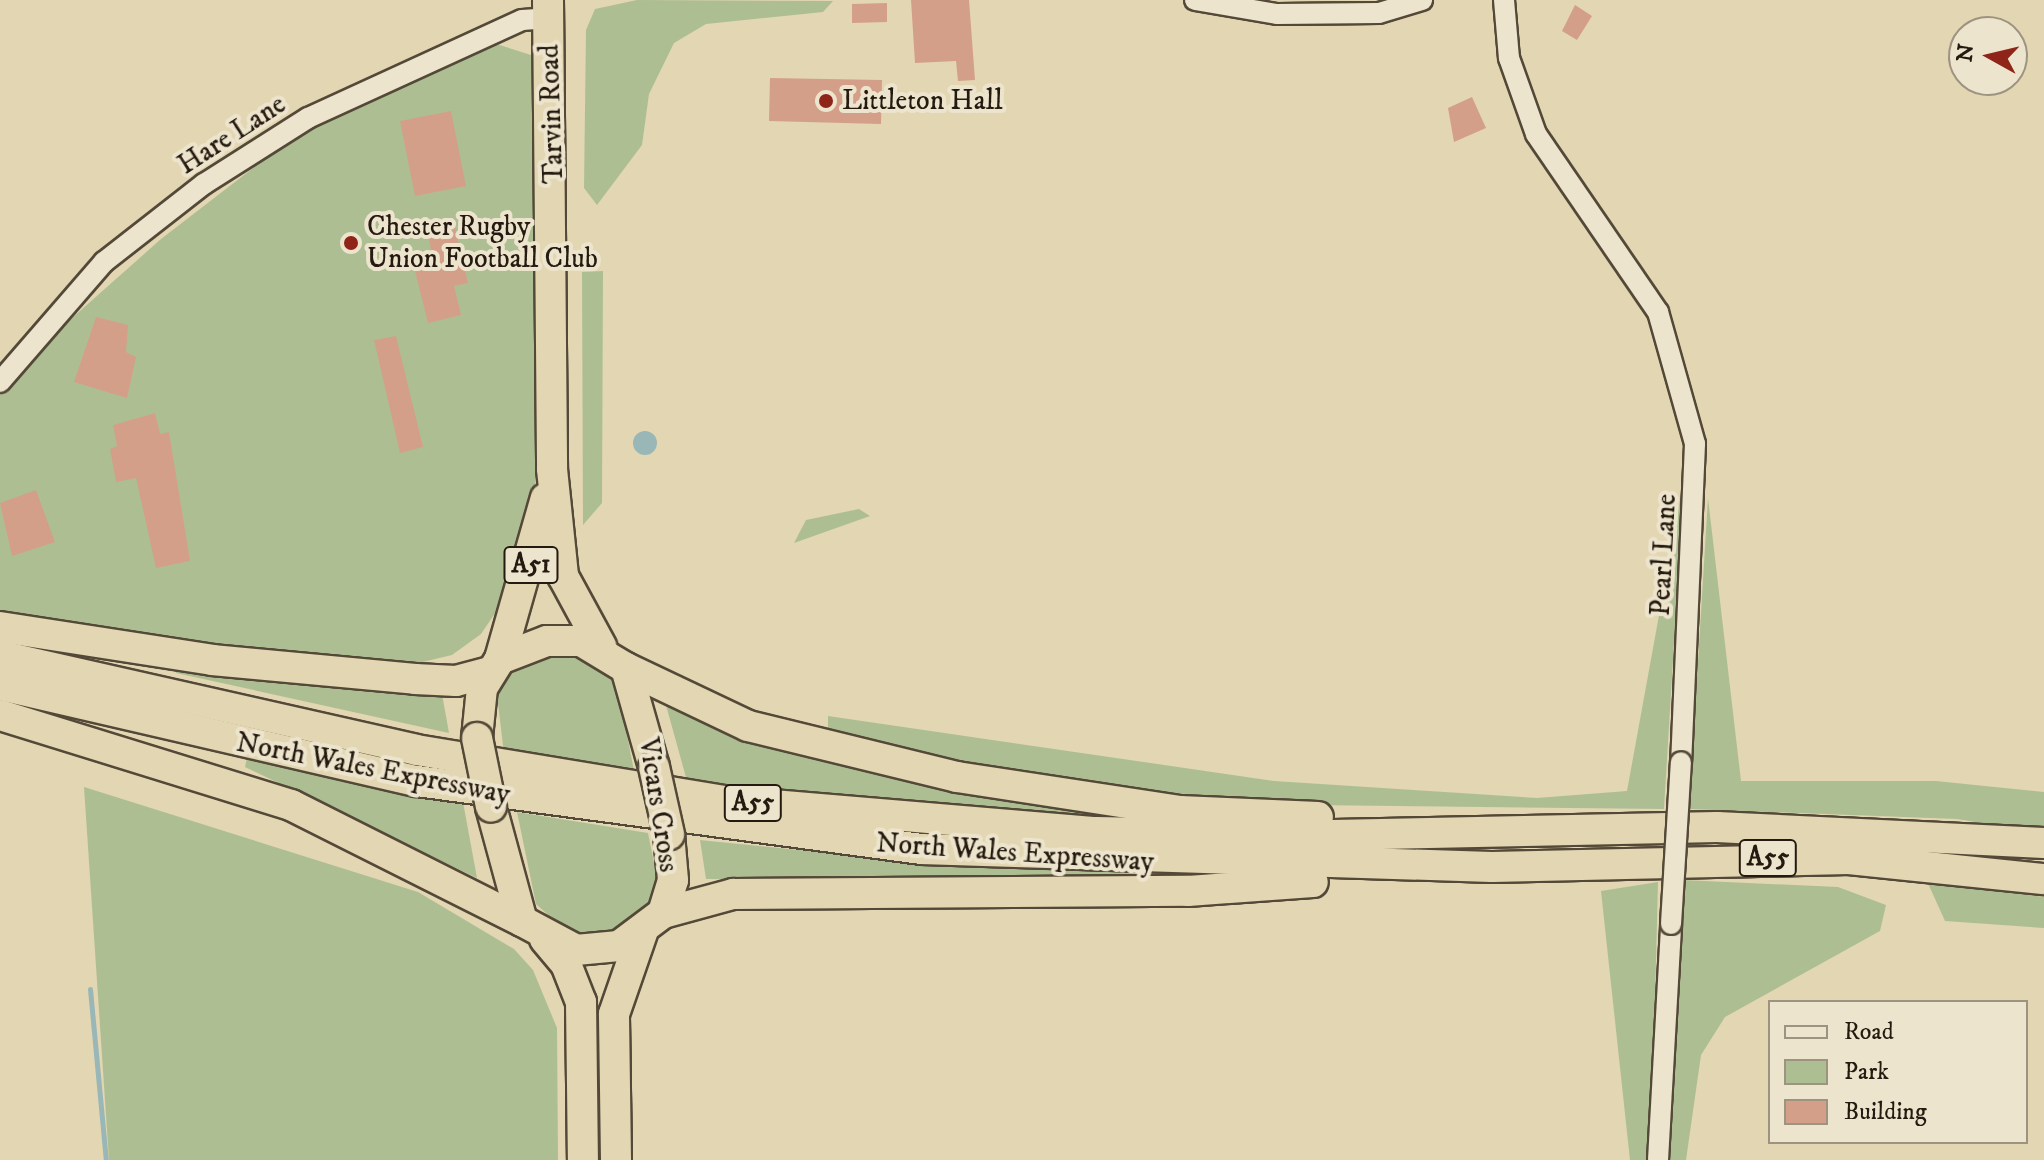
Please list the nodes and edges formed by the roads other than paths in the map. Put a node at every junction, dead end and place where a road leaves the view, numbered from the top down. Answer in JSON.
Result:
{"nodes":[{"id":1,"x":1195,"y":0,"type":"edge"},
{"id":2,"x":1422,"y":0,"type":"edge"},
{"id":3,"x":1504,"y":0,"type":"edge"},
{"id":4,"x":1338,"y":7,"type":"edge"},
{"id":5,"x":548,"y":9,"type":"edge"},
{"id":6,"x":0,"y":382,"type":"edge"},
{"id":7,"x":552,"y":469,"type":"junction"},
{"id":8,"x":0,"y":627,"type":"edge"},
{"id":9,"x":601,"y":646,"type":"junction"},
{"id":10,"x":0,"y":656,"type":"edge"},
{"id":11,"x":495,"y":666,"type":"junction"},
{"id":12,"x":626,"y":668,"type":"junction"},
{"id":13,"x":0,"y":685,"type":"edge"},
{"id":14,"x":0,"y":715,"type":"edge"},
{"id":15,"x":1520,"y":832,"type":"junction"},
{"id":16,"x":2044,"y":843,"type":"edge"},
{"id":17,"x":1492,"y":867,"type":"junction"},
{"id":18,"x":2044,"y":879,"type":"edge"},
{"id":19,"x":653,"y":923,"type":"junction"},
{"id":20,"x":532,"y":928,"type":"junction"},
{"id":21,"x":583,"y":1160,"type":"edge"},
{"id":22,"x":616,"y":1160,"type":"edge"},
{"id":23,"x":1658,"y":1160,"type":"edge"}],
"edges":[{"from":1,"to":4,"type":"street"},
{"from":2,"to":4,"type":"street"},
{"from":3,"to":23,"type":"street","name":"Pearl Lane","bridge":true},
{"from":5,"to":6,"type":"street","name":"Hare Lane"},
{"from":5,"to":7,"type":"highway","name":"Tarvin Road","number":"A51"},
{"from":7,"to":9,"type":"highway","number":"A51"},
{"from":7,"to":11,"type":"highway","number":"A51"},
{"from":8,"to":11,"type":"highway"},
{"from":9,"to":11,"type":"highway"},
{"from":9,"to":12,"type":"highway","number":"A51"},
{"from":10,"to":15,"type":"highway","name":"North Wales Expressway","number":"A55"},
{"from":11,"to":20,"type":"highway","number":"A51","bridge":true},
{"from":12,"to":15,"type":"highway"},
{"from":12,"to":19,"type":"highway","name":"Vicars Cross","bridge":true},
{"from":13,"to":17,"type":"highway","name":"North Wales Expressway","number":"A55"},
{"from":14,"to":20,"type":"highway"},
{"from":15,"to":16,"type":"highway","name":"North Wales Expressway","number":"A55"},
{"from":17,"to":18,"type":"highway","name":"North Wales Expressway","number":"A55"},
{"from":17,"to":19,"type":"highway"},
{"from":19,"to":20,"type":"highway"},
{"from":19,"to":22,"type":"highway","name":"Vicars Cross"},
{"from":20,"to":21,"type":"highway","number":"A51"}]}
